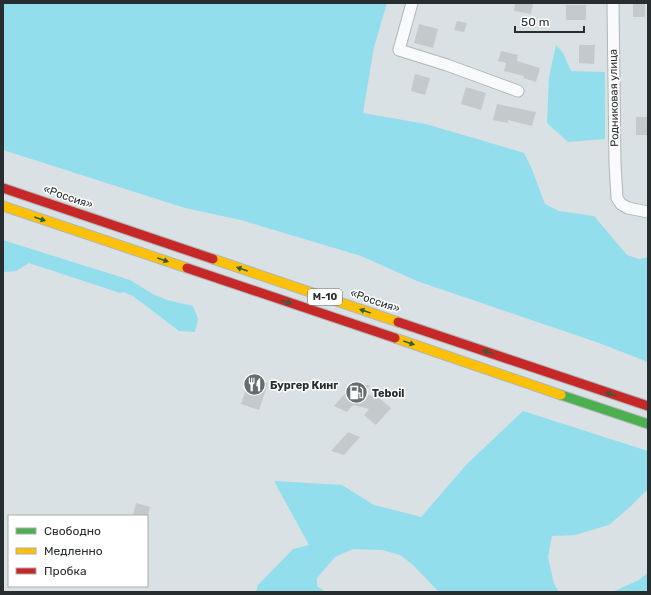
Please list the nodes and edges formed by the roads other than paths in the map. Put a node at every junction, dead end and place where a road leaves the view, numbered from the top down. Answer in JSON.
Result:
{"nodes":[{"id":1,"x":412,"y":3,"type":"edge"},
{"id":2,"x":613,"y":3,"type":"edge"},
{"id":3,"x":518,"y":90,"type":"dead end"},
{"id":4,"x":3,"y":188,"type":"edge"},
{"id":5,"x":3,"y":206,"type":"edge"},
{"id":6,"x":648,"y":212,"type":"edge"},
{"id":7,"x":648,"y":406,"type":"edge"},
{"id":8,"x":648,"y":424,"type":"edge"}],
"edges":[{"from":1,"to":3,"type":"street"},
{"from":2,"to":6,"type":"street","name":"Родниковая улица"},
{"from":7,"to":4,"type":"highway","name":"«Россия»","number":"М-10","one_way":true},
{"from":5,"to":8,"type":"highway","number":"М-10","one_way":true}]}
